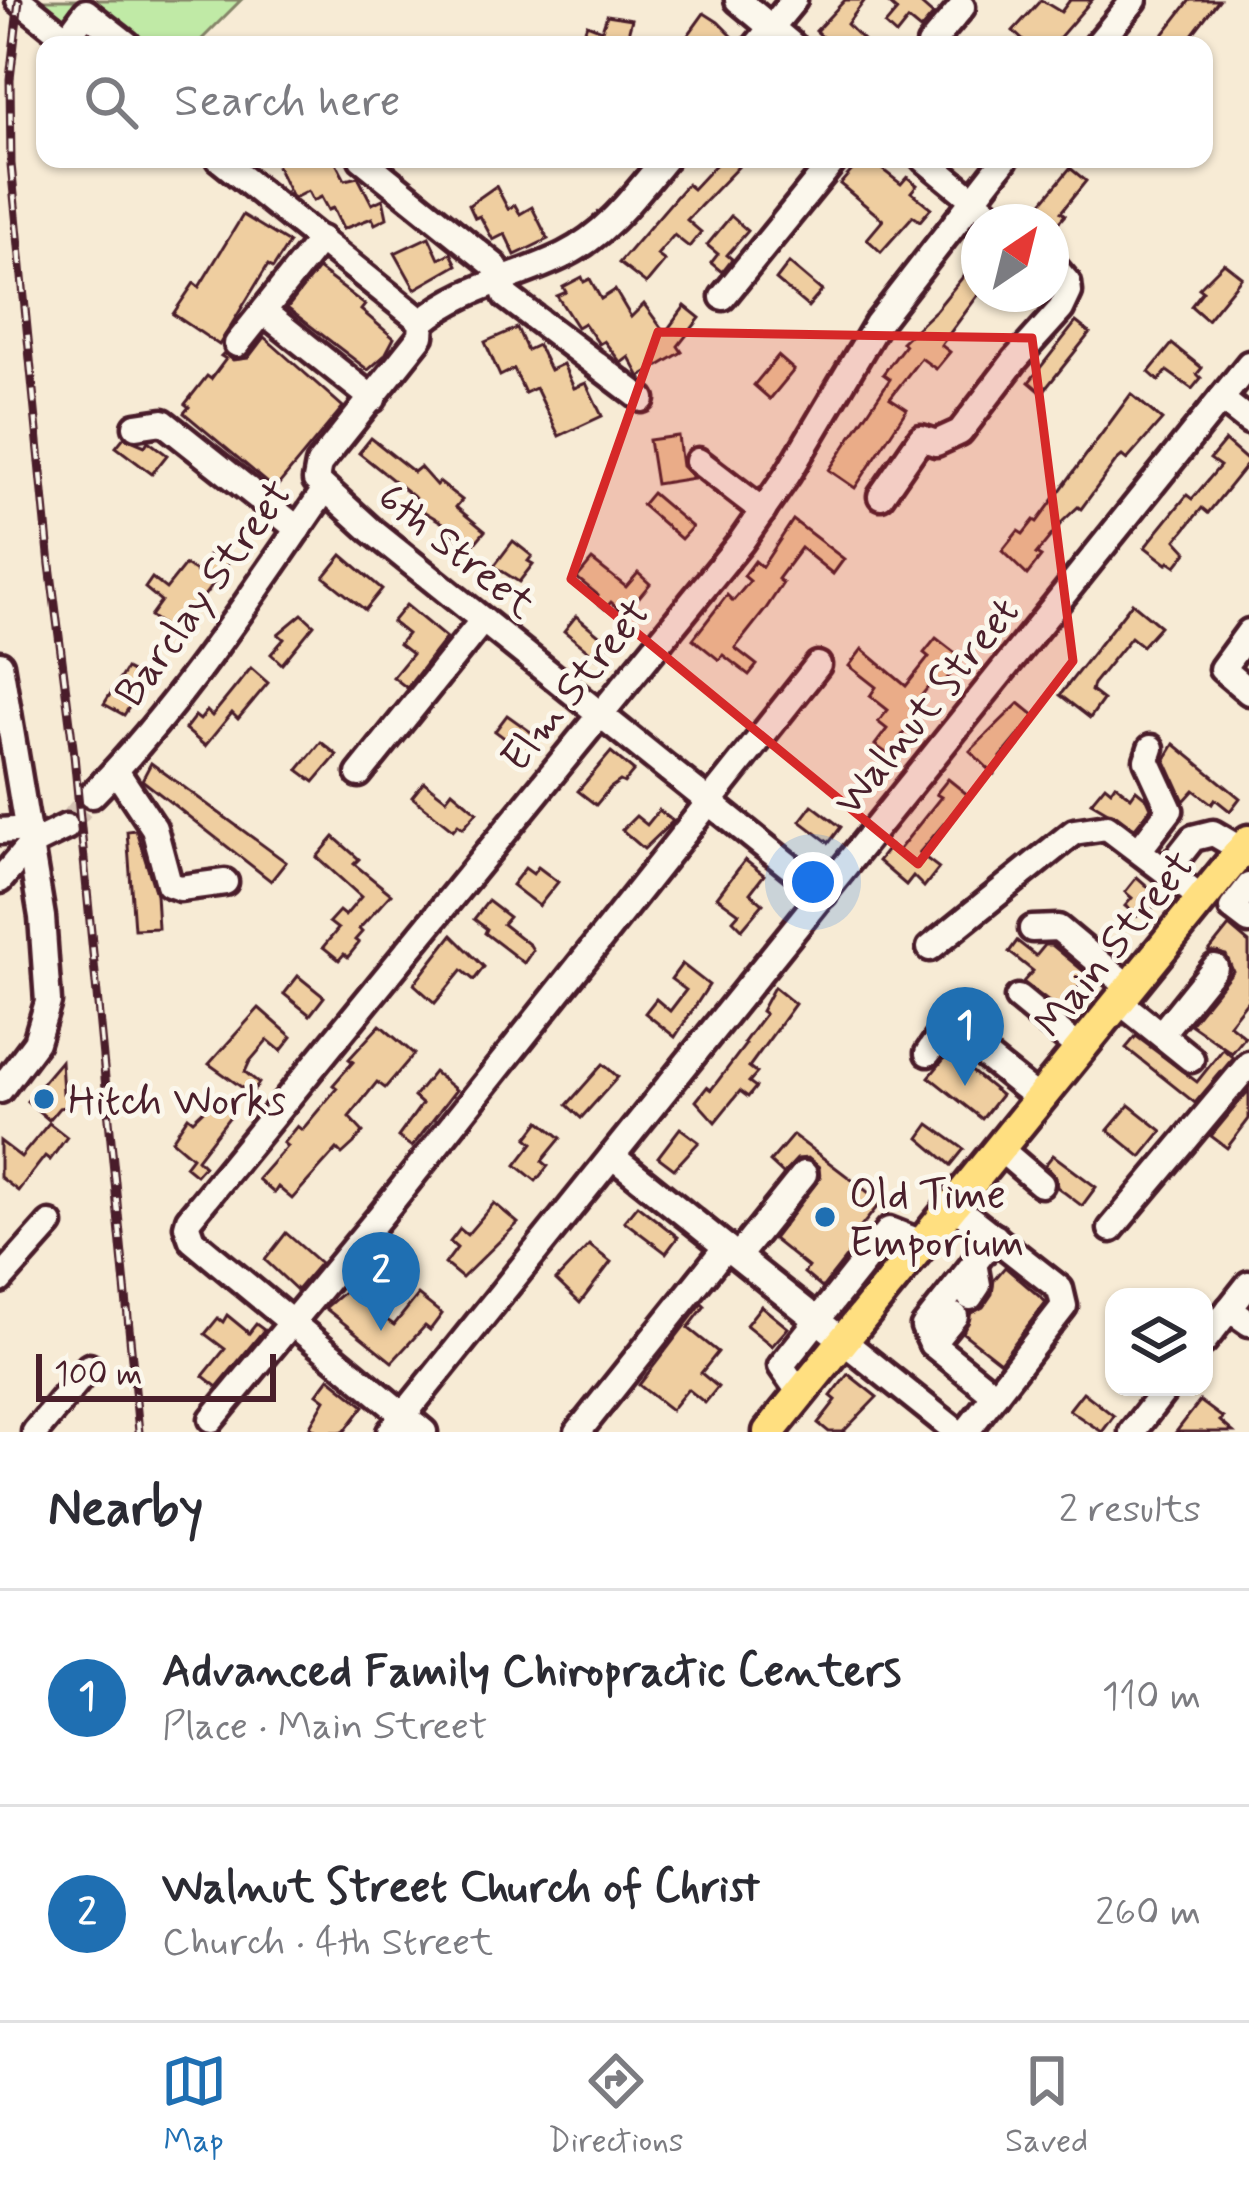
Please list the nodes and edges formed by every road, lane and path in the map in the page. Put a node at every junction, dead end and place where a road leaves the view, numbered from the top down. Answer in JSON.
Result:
{"nodes":[{"id":1,"x":19,"y":0,"type":"edge"},
{"id":2,"x":738,"y":0,"type":"edge"},
{"id":3,"x":794,"y":0,"type":"edge"},
{"id":4,"x":1133,"y":0,"type":"edge"},
{"id":5,"x":962,"y":8,"type":"dead end"},
{"id":6,"x":65,"y":36,"type":"edge"},
{"id":7,"x":74,"y":36,"type":"edge"},
{"id":8,"x":117,"y":36,"type":"edge"},
{"id":9,"x":765,"y":36,"type":"edge"},
{"id":10,"x":938,"y":36,"type":"edge"},
{"id":11,"x":1104,"y":36,"type":"edge"},
{"id":12,"x":230,"y":168,"type":"edge"},
{"id":13,"x":384,"y":168,"type":"edge"},
{"id":14,"x":657,"y":168,"type":"edge"},
{"id":15,"x":828,"y":168,"type":"edge"},
{"id":16,"x":935,"y":168,"type":"edge"},
{"id":17,"x":998,"y":168,"type":"edge"},
{"id":18,"x":972,"y":199,"type":"junction"},
{"id":19,"x":978,"y":204,"type":"edge"},
{"id":20,"x":321,"y":239,"type":"junction"},
{"id":21,"x":499,"y":280,"type":"junction"},
{"id":22,"x":723,"y":297,"type":"dead end"},
{"id":23,"x":264,"y":312,"type":"junction"},
{"id":24,"x":1057,"y":312,"type":"edge"},
{"id":25,"x":422,"y":322,"type":"junction"},
{"id":26,"x":237,"y":344,"type":"dead end"},
{"id":27,"x":1249,"y":364,"type":"edge"},
{"id":28,"x":373,"y":399,"type":"junction"},
{"id":29,"x":642,"y":399,"type":"dead end"},
{"id":30,"x":1221,"y":399,"type":"junction"},
{"id":31,"x":1249,"y":421,"type":"edge"},
{"id":32,"x":136,"y":426,"type":"dead end"},
{"id":33,"x":698,"y":461,"type":"dead end"},
{"id":34,"x":324,"y":491,"type":"junction"},
{"id":35,"x":881,"y":496,"type":"dead end"},
{"id":36,"x":763,"y":511,"type":"junction"},
{"id":37,"x":298,"y":530,"type":"junction"},
{"id":38,"x":484,"y":620,"type":"junction"},
{"id":39,"x":1249,"y":632,"type":"edge"},
{"id":40,"x":0,"y":664,"type":"edge"},
{"id":41,"x":818,"y":665,"type":"dead end"},
{"id":42,"x":1241,"y":685,"type":"edge"},
{"id":43,"x":600,"y":715,"type":"junction"},
{"id":44,"x":1151,"y":748,"type":"dead end"},
{"id":45,"x":116,"y":771,"type":"junction"},
{"id":46,"x":359,"y":774,"type":"dead end"},
{"id":47,"x":92,"y":795,"type":"tunnel mouth"},
{"id":48,"x":710,"y":803,"type":"junction"},
{"id":49,"x":66,"y":827,"type":"tunnel mouth"},
{"id":50,"x":0,"y":831,"type":"edge"},
{"id":51,"x":29,"y":836,"type":"junction"},
{"id":52,"x":1140,"y":849,"type":"junction"},
{"id":53,"x":1244,"y":862,"type":"edge"},
{"id":54,"x":1167,"y":871,"type":"junction"},
{"id":55,"x":0,"y":880,"type":"edge"},
{"id":56,"x":225,"y":882,"type":"dead end"},
{"id":57,"x":824,"y":894,"type":"junction"},
{"id":58,"x":1202,"y":899,"type":"junction"},
{"id":59,"x":1249,"y":920,"type":"edge"},
{"id":60,"x":1032,"y":929,"type":"dead end"},
{"id":61,"x":931,"y":948,"type":"dead end"},
{"id":62,"x":1215,"y":967,"type":"dead end"},
{"id":63,"x":1125,"y":994,"type":"junction"},
{"id":64,"x":1018,"y":998,"type":"dead end"},
{"id":65,"x":1161,"y":1034,"type":"junction"},
{"id":66,"x":1080,"y":1049,"type":"junction"},
{"id":67,"x":928,"y":1053,"type":"dead end"},
{"id":68,"x":1191,"y":1059,"type":"dead end"},
{"id":69,"x":1249,"y":1064,"type":"edge"},
{"id":70,"x":0,"y":1090,"type":"edge"},
{"id":71,"x":1039,"y":1100,"type":"junction"},
{"id":72,"x":999,"y":1148,"type":"junction"},
{"id":73,"x":613,"y":1156,"type":"junction"},
{"id":74,"x":804,"y":1174,"type":"dead end"},
{"id":75,"x":1041,"y":1184,"type":"dead end"},
{"id":76,"x":952,"y":1205,"type":"junction"},
{"id":77,"x":50,"y":1224,"type":"dead end"},
{"id":78,"x":1111,"y":1229,"type":"dead end"},
{"id":79,"x":995,"y":1237,"type":"junction"},
{"id":80,"x":922,"y":1243,"type":"junction"},
{"id":81,"x":732,"y":1251,"type":"junction"},
{"id":82,"x":974,"y":1263,"type":"junction"},
{"id":83,"x":0,"y":1280,"type":"edge"},
{"id":84,"x":1248,"y":1286,"type":"edge"},
{"id":85,"x":1239,"y":1316,"type":"edge"},
{"id":86,"x":818,"y":1320,"type":"junction"},
{"id":87,"x":291,"y":1323,"type":"junction"},
{"id":88,"x":1213,"y":1335,"type":"edge"},
{"id":89,"x":843,"y":1340,"type":"junction"},
{"id":90,"x":932,"y":1344,"type":"junction"},
{"id":91,"x":89,"y":1367,"type":"dead end"},
{"id":92,"x":800,"y":1394,"type":"junction"},
{"id":93,"x":994,"y":1395,"type":"junction"},
{"id":94,"x":1160,"y":1396,"type":"edge"},
{"id":95,"x":212,"y":1419,"type":"dead end"},
{"id":96,"x":397,"y":1424,"type":"edge"},
{"id":97,"x":778,"y":1429,"type":"edge"},
{"id":98,"x":956,"y":1431,"type":"edge"},
{"id":99,"x":35,"y":1432,"type":"edge"},
{"id":100,"x":424,"y":1432,"type":"edge"},
{"id":101,"x":578,"y":1432,"type":"edge"},
{"id":102,"x":1132,"y":1432,"type":"edge"}],
"edges":[{"from":1,"to":6,"type":"street"},
{"from":2,"to":9,"type":"street"},
{"from":3,"to":9,"type":"street"},
{"from":4,"to":11,"type":"street"},
{"from":5,"to":10,"type":"street"},
{"from":7,"to":8,"type":"street"},
{"from":12,"to":20,"type":"street"},
{"from":13,"to":21,"type":"street"},
{"from":14,"to":21,"type":"street","name":"Barclay Street"},
{"from":15,"to":22,"type":"street"},
{"from":16,"to":18,"type":"street"},
{"from":17,"to":18,"type":"street","name":"Elm Street"},
{"from":18,"to":19,"type":"street"},
{"from":18,"to":36,"type":"street","name":"Elm Street"},
{"from":20,"to":23,"type":"street"},
{"from":20,"to":25,"type":"street"},
{"from":21,"to":25,"type":"street","name":"Barclay Street"},
{"from":21,"to":29,"type":"street"},
{"from":23,"to":26,"type":"street"},
{"from":23,"to":28,"type":"street"},
{"from":24,"to":35,"type":"street"},
{"from":25,"to":28,"type":"street","name":"Barclay Street"},
{"from":27,"to":30,"type":"street","name":"Walnut Street"},
{"from":28,"to":34,"type":"street","name":"Barclay Street"},
{"from":30,"to":31,"type":"street"},
{"from":30,"to":57,"type":"street","name":"Walnut Street"},
{"from":32,"to":37,"type":"street"},
{"from":33,"to":36,"type":"street"},
{"from":34,"to":37,"type":"street","name":"Barclay Street"},
{"from":34,"to":38,"type":"street","name":"6th Street"},
{"from":36,"to":43,"type":"street","name":"Elm Street"},
{"from":37,"to":45,"type":"street","name":"Barclay Street"},
{"from":38,"to":43,"type":"street","name":"6th Street"},
{"from":38,"to":46,"type":"street"},
{"from":39,"to":42,"type":"street"},
{"from":40,"to":51,"type":"street"},
{"from":41,"to":48,"type":"street"},
{"from":43,"to":48,"type":"street","name":"6th Street"},
{"from":43,"to":87,"type":"street","name":"Elm Street"},
{"from":44,"to":52,"type":"street"},
{"from":45,"to":47,"type":"street","name":"Barclay Street"},
{"from":45,"to":56,"type":"street"},
{"from":48,"to":57,"type":"street","name":"6th Street"},
{"from":48,"to":87,"type":"street"},
{"from":49,"to":51,"type":"street"},
{"from":50,"to":51,"type":"street"},
{"from":51,"to":55,"type":"street"},
{"from":51,"to":70,"type":"street"},
{"from":52,"to":54,"type":"street"},
{"from":52,"to":61,"type":"street"},
{"from":53,"to":54,"type":"street"},
{"from":53,"to":58,"type":"main road","name":"Main Street"},
{"from":53,"to":59,"type":"street"},
{"from":54,"to":58,"type":"street"},
{"from":57,"to":73,"type":"street","name":"Walnut Street"},
{"from":58,"to":63,"type":"main road","name":"Main Street"},
{"from":60,"to":63,"type":"street"},
{"from":62,"to":65,"type":"street"},
{"from":63,"to":65,"type":"street"},
{"from":63,"to":66,"type":"main road","name":"Main Street"},
{"from":64,"to":66,"type":"street"},
{"from":65,"to":68,"type":"street"},
{"from":66,"to":71,"type":"main road","name":"Main Street"},
{"from":67,"to":71,"type":"street"},
{"from":69,"to":78,"type":"street"},
{"from":71,"to":72,"type":"main road","name":"Main Street"},
{"from":72,"to":75,"type":"street"},
{"from":72,"to":76,"type":"main road","name":"Main Street"},
{"from":73,"to":81,"type":"street"},
{"from":73,"to":96,"type":"street","name":"Walnut Street"},
{"from":74,"to":81,"type":"street"},
{"from":76,"to":79,"type":"street"},
{"from":76,"to":80,"type":"main road","name":"Main Street"},
{"from":77,"to":83,"type":"street"},
{"from":79,"to":82,"type":"street"},
{"from":79,"to":93,"type":"street"},
{"from":80,"to":86,"type":"street"},
{"from":80,"to":89,"type":"main road","name":"Main Street"},
{"from":81,"to":86,"type":"street"},
{"from":81,"to":101,"type":"street"},
{"from":82,"to":90,"type":"street"},
{"from":82,"to":90,"type":"street"},
{"from":84,"to":85,"type":"street"},
{"from":85,"to":88,"type":"street"},
{"from":86,"to":89,"type":"street"},
{"from":86,"to":92,"type":"street"},
{"from":87,"to":95,"type":"street"},
{"from":87,"to":96,"type":"street"},
{"from":89,"to":92,"type":"main road","name":"Main Street"},
{"from":89,"to":98,"type":"street"},
{"from":90,"to":93,"type":"street"},
{"from":91,"to":99,"type":"street"},
{"from":92,"to":97,"type":"main road","name":"Main Street"},
{"from":93,"to":98,"type":"street"},
{"from":94,"to":102,"type":"street"},
{"from":96,"to":100,"type":"street"}]}
